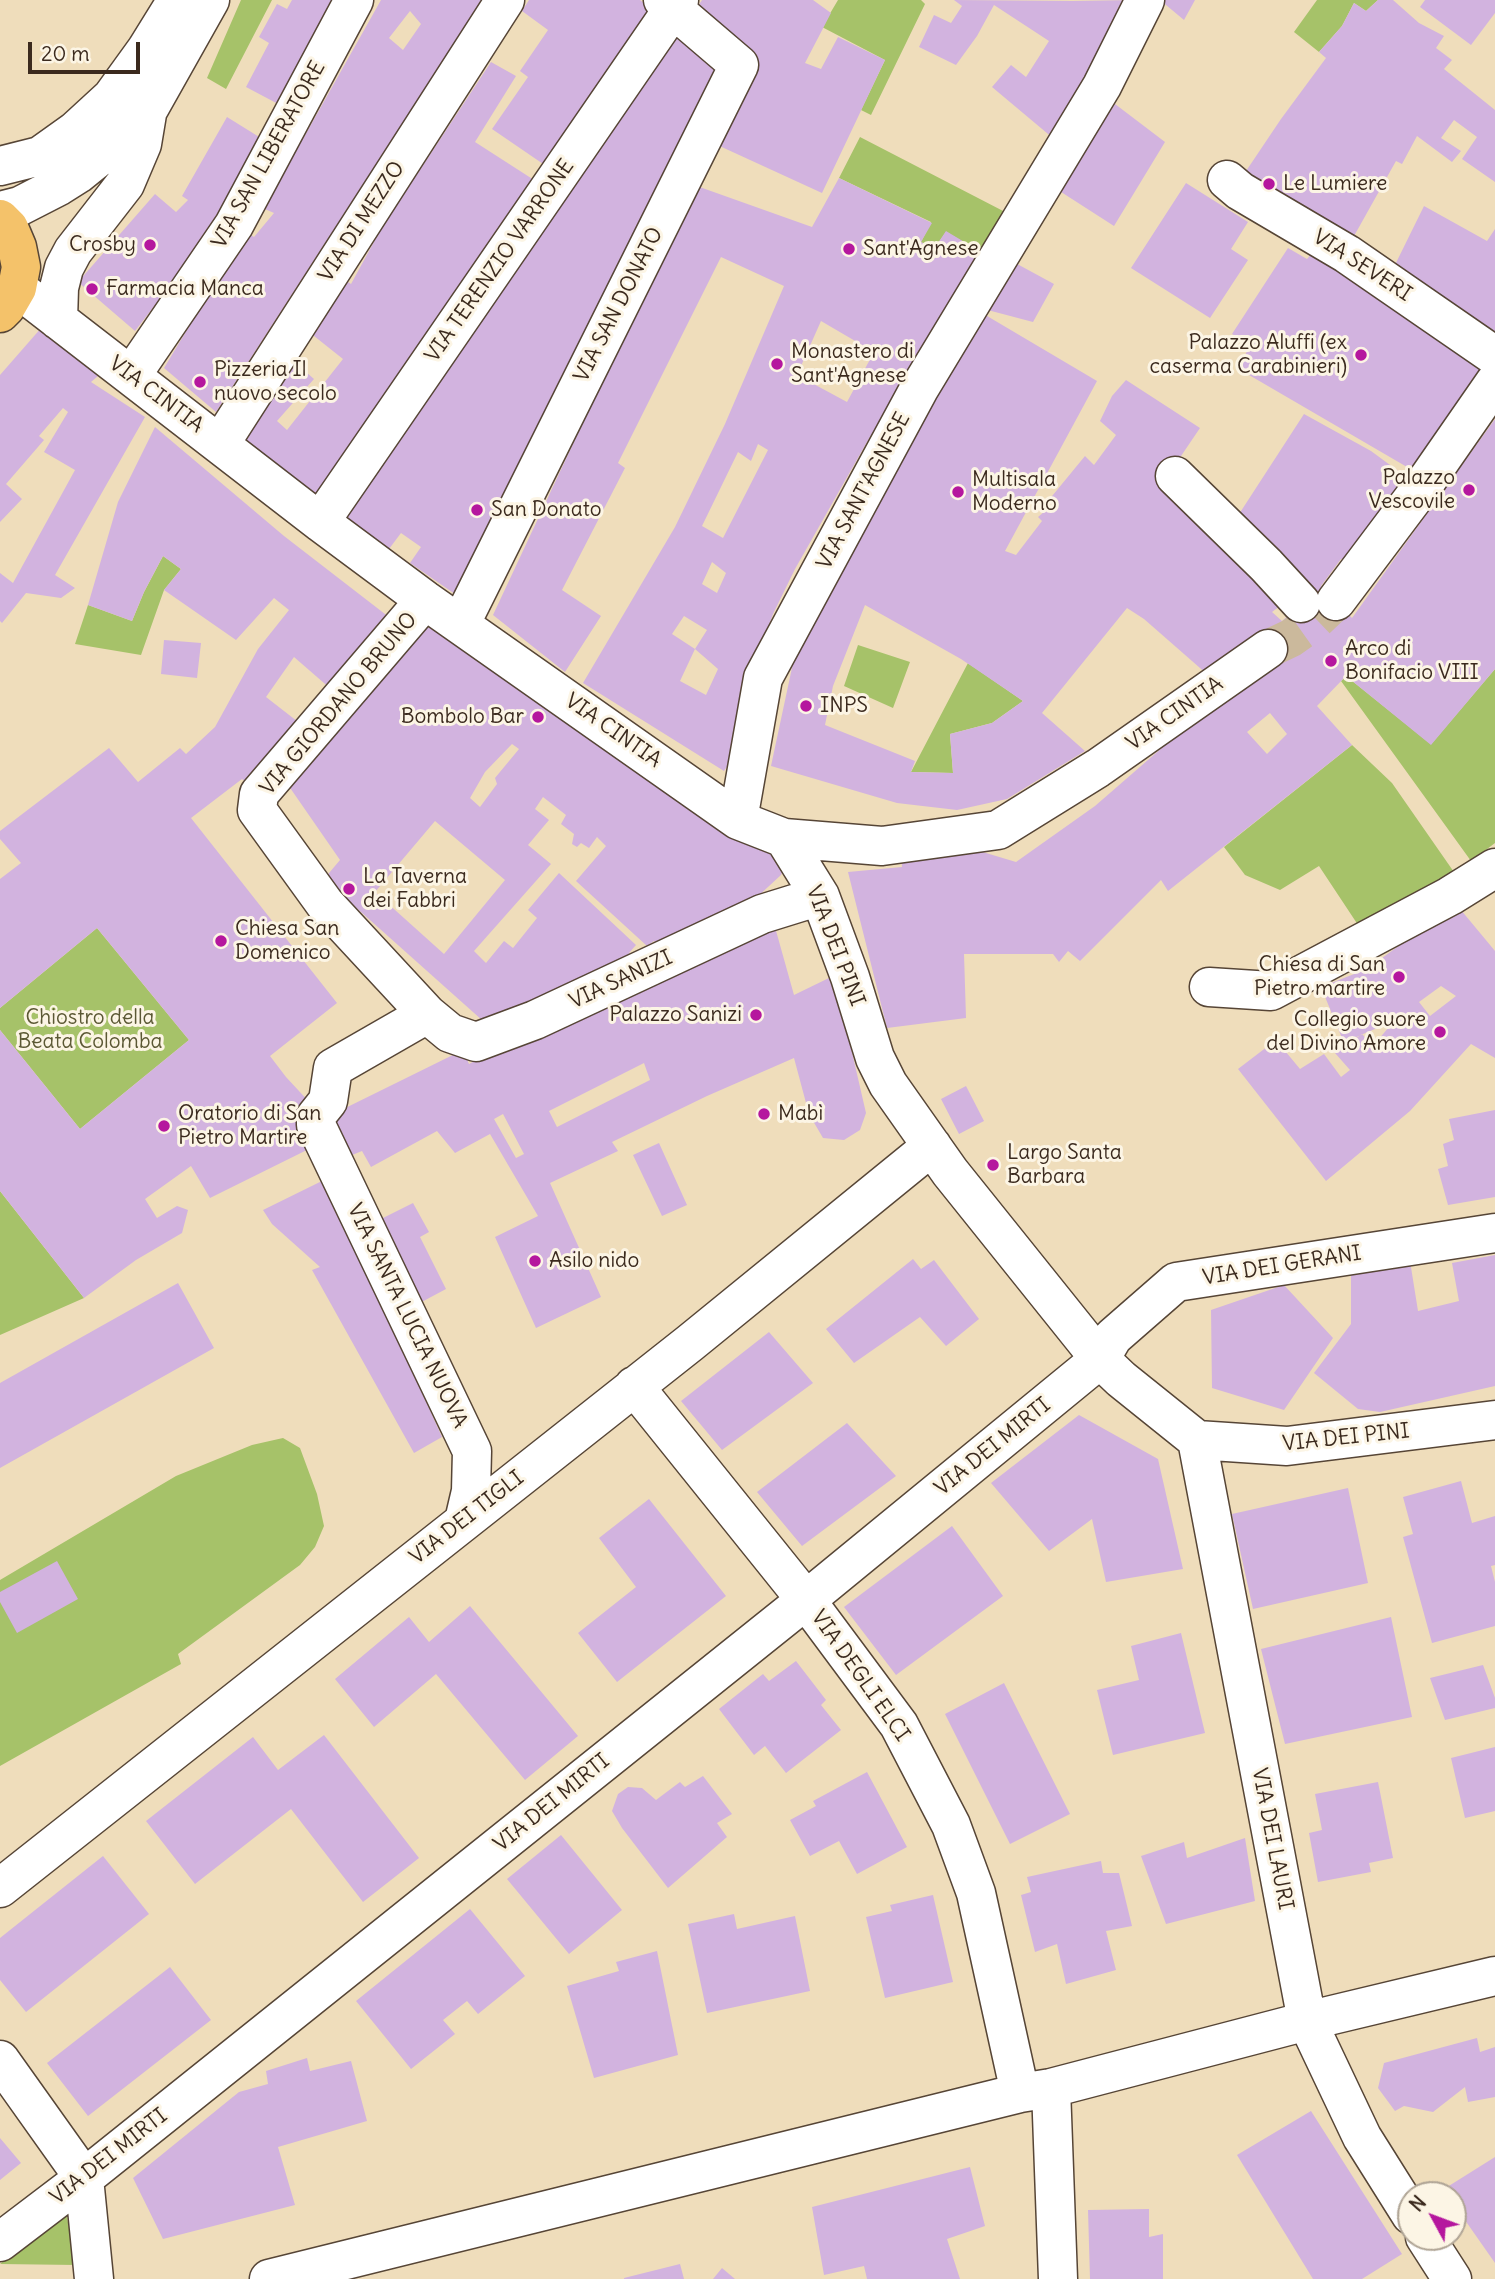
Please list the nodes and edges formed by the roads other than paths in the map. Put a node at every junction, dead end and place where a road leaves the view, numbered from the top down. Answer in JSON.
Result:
{"nodes":[{"id":1,"x":177,"y":0,"type":"edge"},
{"id":2,"x":210,"y":0,"type":"edge"},
{"id":3,"x":354,"y":0,"type":"edge"},
{"id":4,"x":505,"y":0,"type":"edge"},
{"id":5,"x":1145,"y":0,"type":"edge"},
{"id":6,"x":672,"y":3,"type":"edge"},
{"id":7,"x":147,"y":112,"type":"junction"},
{"id":8,"x":0,"y":166,"type":"edge"},
{"id":9,"x":1227,"y":180,"type":"dead end"},
{"id":10,"x":0,"y":211,"type":"edge"},
{"id":11,"x":0,"y":219,"type":"edge"},
{"id":12,"x":8,"y":300,"type":"edge"},
{"id":13,"x":58,"y":320,"type":"junction"},
{"id":14,"x":1495,"y":356,"type":"edge"},
{"id":15,"x":131,"y":376,"type":"junction"},
{"id":16,"x":1495,"y":382,"type":"edge"},
{"id":17,"x":220,"y":444,"type":"junction"},
{"id":18,"x":1175,"y":476,"type":"dead end"},
{"id":19,"x":320,"y":522,"type":"junction"},
{"id":20,"x":425,"y":600,"type":"junction"},
{"id":21,"x":461,"y":623,"type":"junction"},
{"id":22,"x":1268,"y":649,"type":"tunnel mouth"},
{"id":23,"x":257,"y":810,"type":"joint"},
{"id":24,"x":737,"y":820,"type":"junction"},
{"id":25,"x":784,"y":838,"type":"junction"},
{"id":26,"x":1495,"y":868,"type":"edge"},
{"id":27,"x":820,"y":896,"type":"junction"},
{"id":28,"x":1209,"y":987,"type":"dead end"},
{"id":29,"x":427,"y":1014,"type":"junction"},
{"id":30,"x":932,"y":1146,"type":"junction"},
{"id":31,"x":1495,"y":1233,"type":"edge"},
{"id":32,"x":1100,"y":1359,"type":"junction"},
{"id":33,"x":634,"y":1386,"type":"junction"},
{"id":34,"x":1495,"y":1420,"type":"edge"},
{"id":35,"x":1197,"y":1440,"type":"junction"},
{"id":36,"x":464,"y":1521,"type":"junction"},
{"id":37,"x":806,"y":1600,"type":"junction"},
{"id":38,"x":0,"y":1888,"type":"edge"},
{"id":39,"x":1495,"y":1976,"type":"edge"},
{"id":40,"x":1307,"y":2021,"type":"junction"},
{"id":41,"x":0,"y":2060,"type":"edge"},
{"id":42,"x":1036,"y":2091,"type":"junction"},
{"id":43,"x":84,"y":2178,"type":"junction"},
{"id":44,"x":1397,"y":2193,"type":"edge"},
{"id":45,"x":0,"y":2242,"type":"edge"},
{"id":46,"x":1434,"y":2251,"type":"edge"},
{"id":47,"x":94,"y":2279,"type":"edge"},
{"id":48,"x":269,"y":2279,"type":"edge"},
{"id":49,"x":1058,"y":2279,"type":"edge"},
{"id":50,"x":1452,"y":2279,"type":"edge"}],
"edges":[{"from":1,"to":8,"type":"street"},
{"from":2,"to":7,"type":"street"},
{"from":3,"to":15,"type":"street","name":"VIA SAN LIBERATORE"},
{"from":4,"to":17,"type":"street","name":"VIA DI MEZZO"},
{"from":5,"to":24,"type":"street","name":"VIA SANT'AGNESE"},
{"from":6,"to":19,"type":"street","name":"VIA TERENZIO VARRONE"},
{"from":6,"to":21,"type":"street","name":"VIA SAN DONATO"},
{"from":7,"to":10,"type":"street"},
{"from":7,"to":13,"type":"street"},
{"from":9,"to":14,"type":"street","name":"VIA SEVERI"},
{"from":11,"to":12,"type":"main road"},
{"from":12,"to":13,"type":"street","name":"VIA CINTIA"},
{"from":13,"to":15,"type":"street","name":"VIA CINTIA"},
{"from":15,"to":17,"type":"street","name":"VIA CINTIA"},
{"from":16,"to":18,"type":"street"},
{"from":17,"to":19,"type":"street","name":"VIA CINTIA"},
{"from":19,"to":20,"type":"street","name":"VIA CINTIA"},
{"from":20,"to":21,"type":"street","name":"VIA CINTIA"},
{"from":20,"to":23,"type":"street","name":"VIA GIORDANO BRUNO"},
{"from":21,"to":24,"type":"street","name":"VIA CINTIA"},
{"from":22,"to":25,"type":"street","name":"VIA CINTIA"},
{"from":23,"to":29,"type":"street","name":"VIA SANIZI"},
{"from":24,"to":25,"type":"street","name":"VIA CINTIA"},
{"from":25,"to":27,"type":"street","name":"VIA DEI PINI"},
{"from":26,"to":28,"type":"street"},
{"from":27,"to":29,"type":"street","name":"VIA SANIZI"},
{"from":27,"to":30,"type":"street","name":"VIA DEI PINI"},
{"from":29,"to":36,"type":"street","name":"VIA SANTA LUCIA NUOVA"},
{"from":30,"to":32,"type":"street","name":"VIA DEI PINI"},
{"from":30,"to":33,"type":"street","name":"VIA DEI TIGLI"},
{"from":31,"to":32,"type":"street","name":"VIA DEI GERANI"},
{"from":32,"to":35,"type":"street"},
{"from":32,"to":37,"type":"street","name":"VIA DEI MIRTI"},
{"from":33,"to":36,"type":"street","name":"VIA DEI TIGLI"},
{"from":33,"to":37,"type":"street","name":"VIA DEGLI ELCI"},
{"from":34,"to":35,"type":"street","name":"VIA DEI PINI"},
{"from":35,"to":40,"type":"street","name":"VIA DEI LAURI"},
{"from":36,"to":38,"type":"street","name":"VIA DEI TIGLI"},
{"from":37,"to":42,"type":"street","name":"VIA DEGLI ELCI"},
{"from":37,"to":43,"type":"street","name":"VIA DEI MIRTI"},
{"from":39,"to":40,"type":"street"},
{"from":40,"to":42,"type":"street"},
{"from":40,"to":44,"type":"street","name":"VIA DEI LAURI"},
{"from":41,"to":43,"type":"street"},
{"from":42,"to":48,"type":"street"},
{"from":42,"to":49,"type":"street","name":"VIA DEGLI ELCI"},
{"from":43,"to":45,"type":"street","name":"VIA DEI MIRTI"},
{"from":43,"to":47,"type":"street"},
{"from":46,"to":50,"type":"street"}]}
